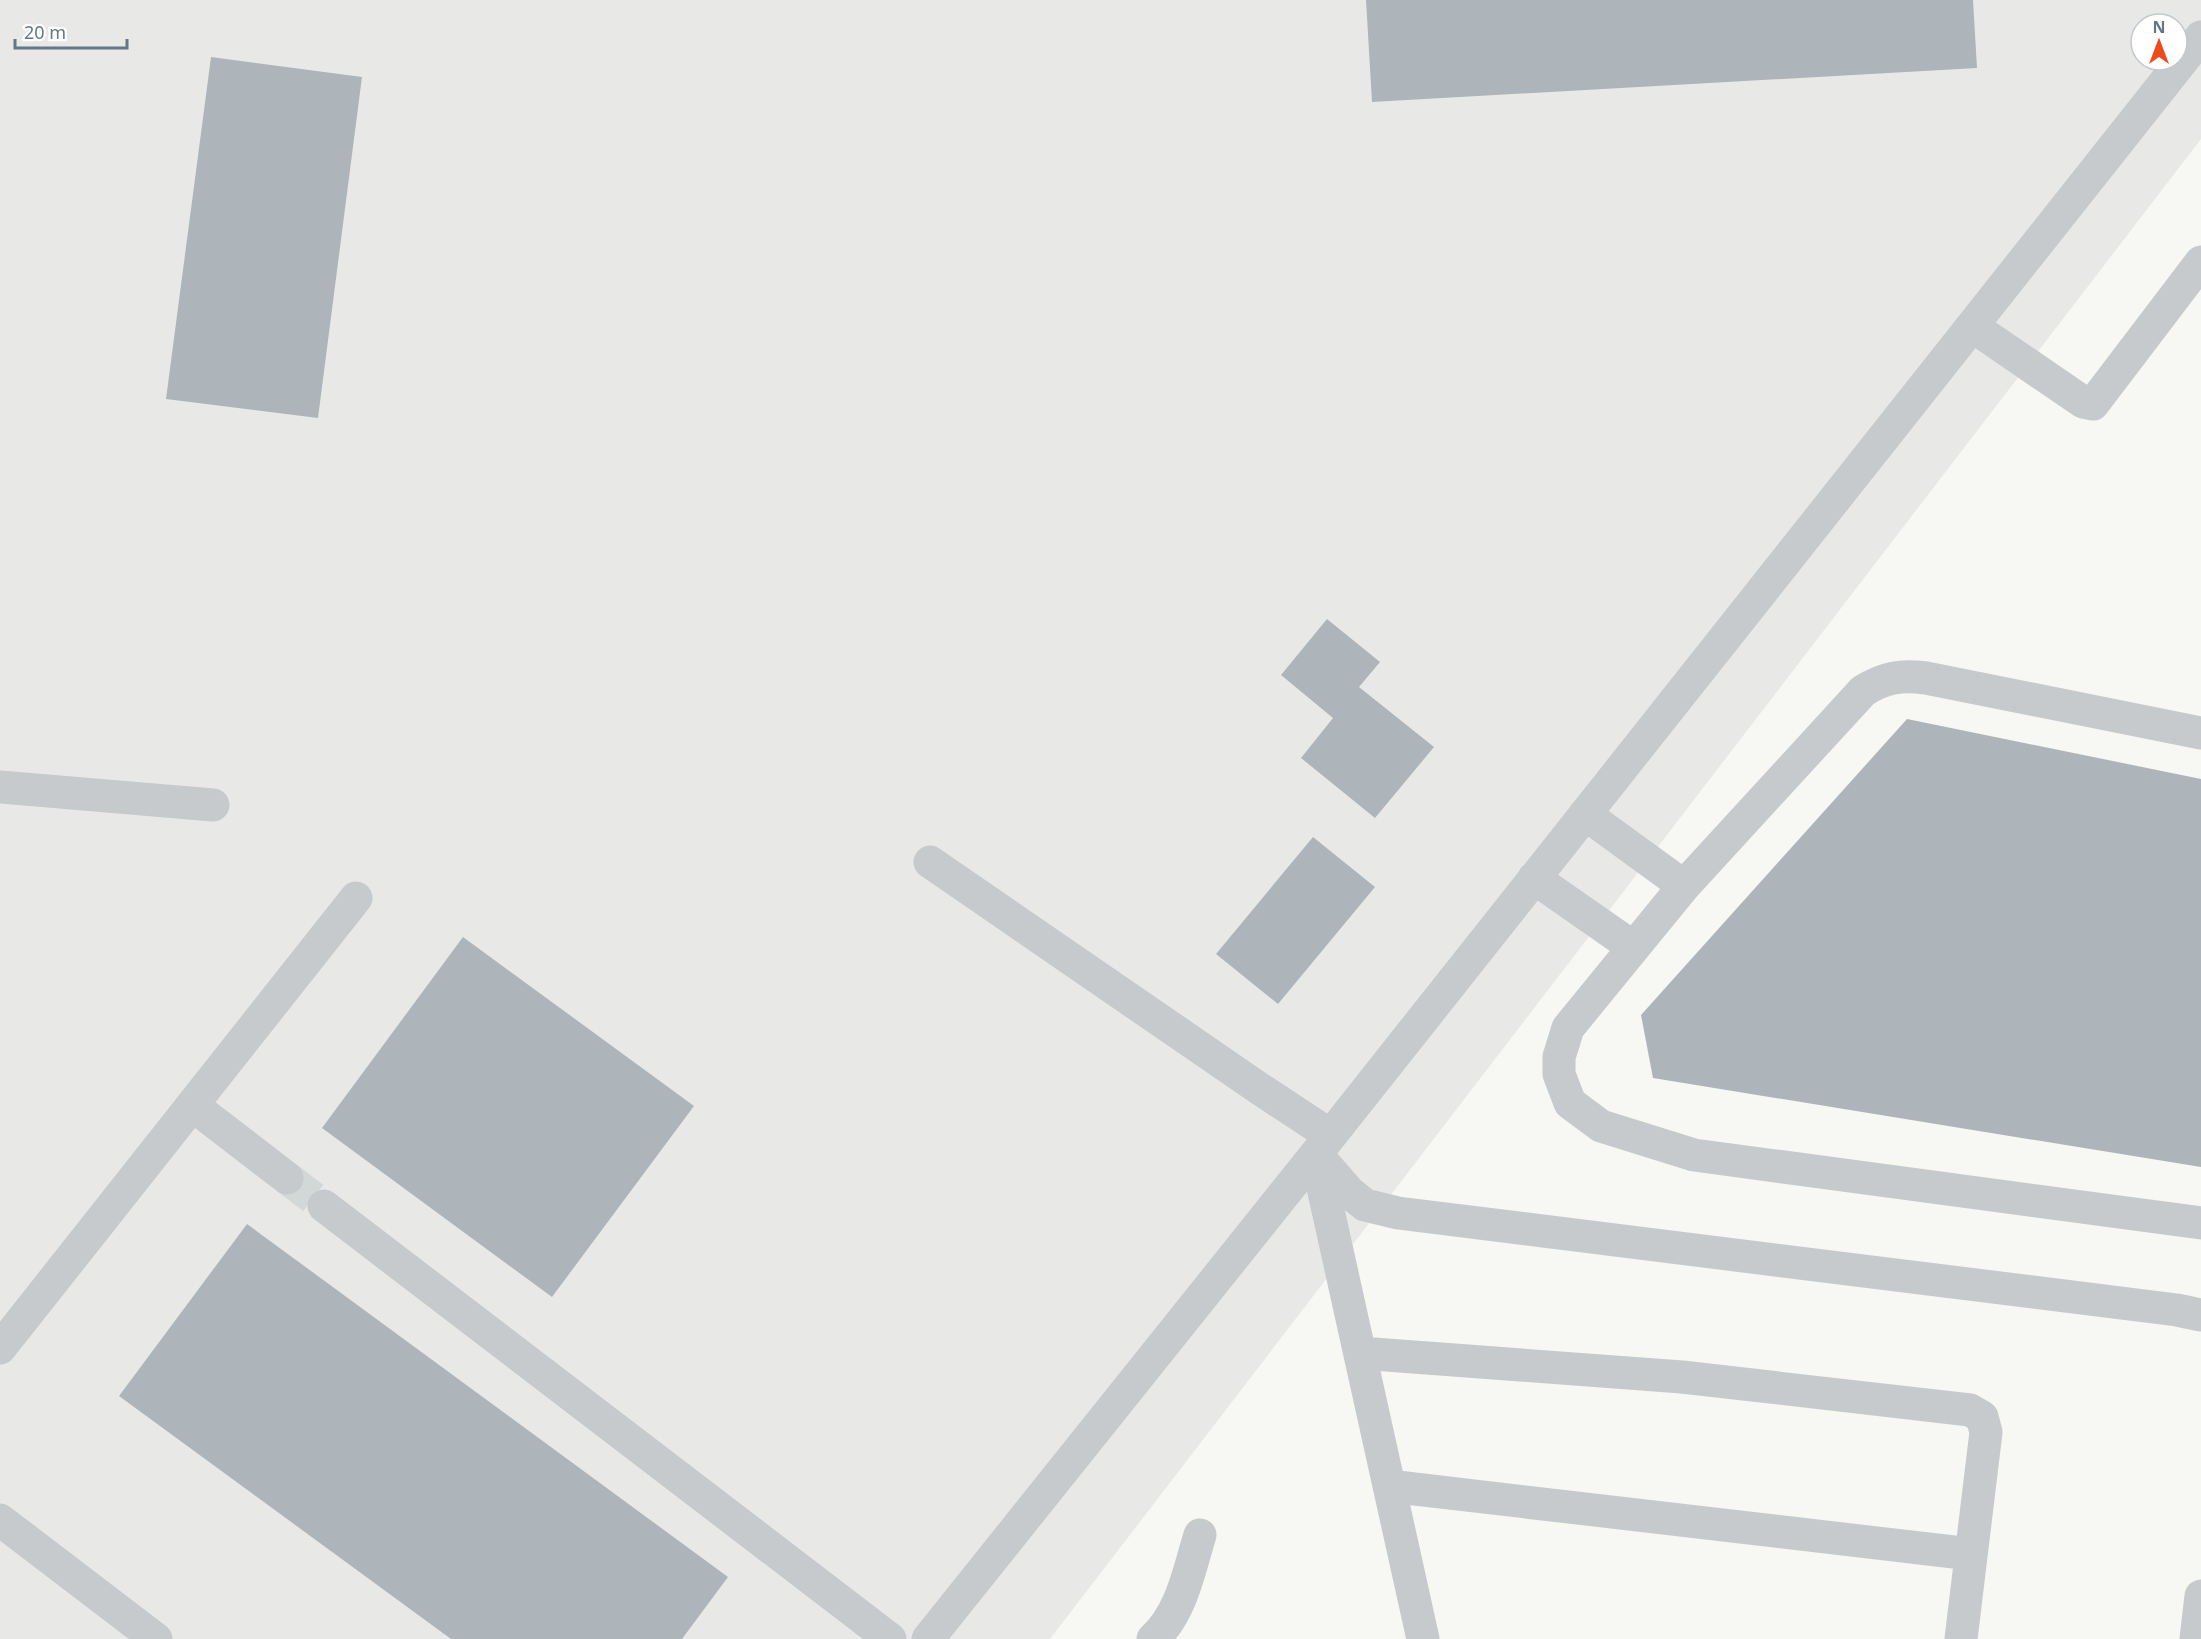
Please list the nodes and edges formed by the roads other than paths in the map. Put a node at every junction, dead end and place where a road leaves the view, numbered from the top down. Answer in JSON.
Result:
{"nodes":[{"id":1,"x":2201,"y":37,"type":"edge"},
{"id":2,"x":2201,"y":262,"type":"edge"},
{"id":3,"x":1972,"y":326,"type":"junction"},
{"id":4,"x":2201,"y":733,"type":"edge"},
{"id":5,"x":0,"y":787,"type":"edge"},
{"id":6,"x":213,"y":805,"type":"dead end"},
{"id":7,"x":1585,"y":814,"type":"junction"},
{"id":8,"x":930,"y":862,"type":"dead end"},
{"id":9,"x":1534,"y":878,"type":"junction"},
{"id":10,"x":1684,"y":886,"type":"junction"},
{"id":11,"x":356,"y":898,"type":"dead end"},
{"id":12,"x":1633,"y":947,"type":"junction"},
{"id":13,"x":192,"y":1105,"type":"junction"},
{"id":14,"x":1323,"y":1144,"type":"junction"},
{"id":15,"x":287,"y":1178,"type":"tunnel mouth"},
{"id":16,"x":324,"y":1206,"type":"tunnel mouth"},
{"id":17,"x":2201,"y":1223,"type":"edge"},
{"id":18,"x":2201,"y":1315,"type":"edge"},
{"id":19,"x":0,"y":1348,"type":"edge"},
{"id":20,"x":1360,"y":1353,"type":"junction"},
{"id":21,"x":1389,"y":1486,"type":"junction"},
{"id":22,"x":0,"y":1520,"type":"edge"},
{"id":23,"x":1200,"y":1534,"type":"dead end"},
{"id":24,"x":1971,"y":1554,"type":"junction"},
{"id":25,"x":2201,"y":1602,"type":"edge"},
{"id":26,"x":942,"y":1636,"type":"edge"},
{"id":27,"x":156,"y":1639,"type":"edge"},
{"id":28,"x":890,"y":1639,"type":"edge"},
{"id":29,"x":1153,"y":1639,"type":"edge"},
{"id":30,"x":1423,"y":1639,"type":"edge"},
{"id":31,"x":1961,"y":1639,"type":"edge"},
{"id":32,"x":2196,"y":1639,"type":"edge"}],
"edges":[{"from":1,"to":3,"type":"street"},
{"from":2,"to":3,"type":"street"},
{"from":3,"to":7,"type":"street"},
{"from":4,"to":10,"type":"street"},
{"from":5,"to":6,"type":"street"},
{"from":7,"to":9,"type":"street"},
{"from":7,"to":10,"type":"street"},
{"from":8,"to":14,"type":"street"},
{"from":9,"to":12,"type":"street"},
{"from":9,"to":14,"type":"street"},
{"from":10,"to":12,"type":"street"},
{"from":11,"to":13,"type":"street"},
{"from":12,"to":17,"type":"street"},
{"from":13,"to":15,"type":"street"},
{"from":13,"to":19,"type":"street"},
{"from":14,"to":18,"type":"street"},
{"from":14,"to":20,"type":"street"},
{"from":14,"to":26,"type":"street"},
{"from":16,"to":28,"type":"street"},
{"from":20,"to":21,"type":"street"},
{"from":20,"to":24,"type":"street"},
{"from":21,"to":24,"type":"street"},
{"from":21,"to":30,"type":"street"},
{"from":22,"to":27,"type":"street"},
{"from":23,"to":29,"type":"street"},
{"from":24,"to":31,"type":"street"},
{"from":25,"to":32,"type":"street"}]}
